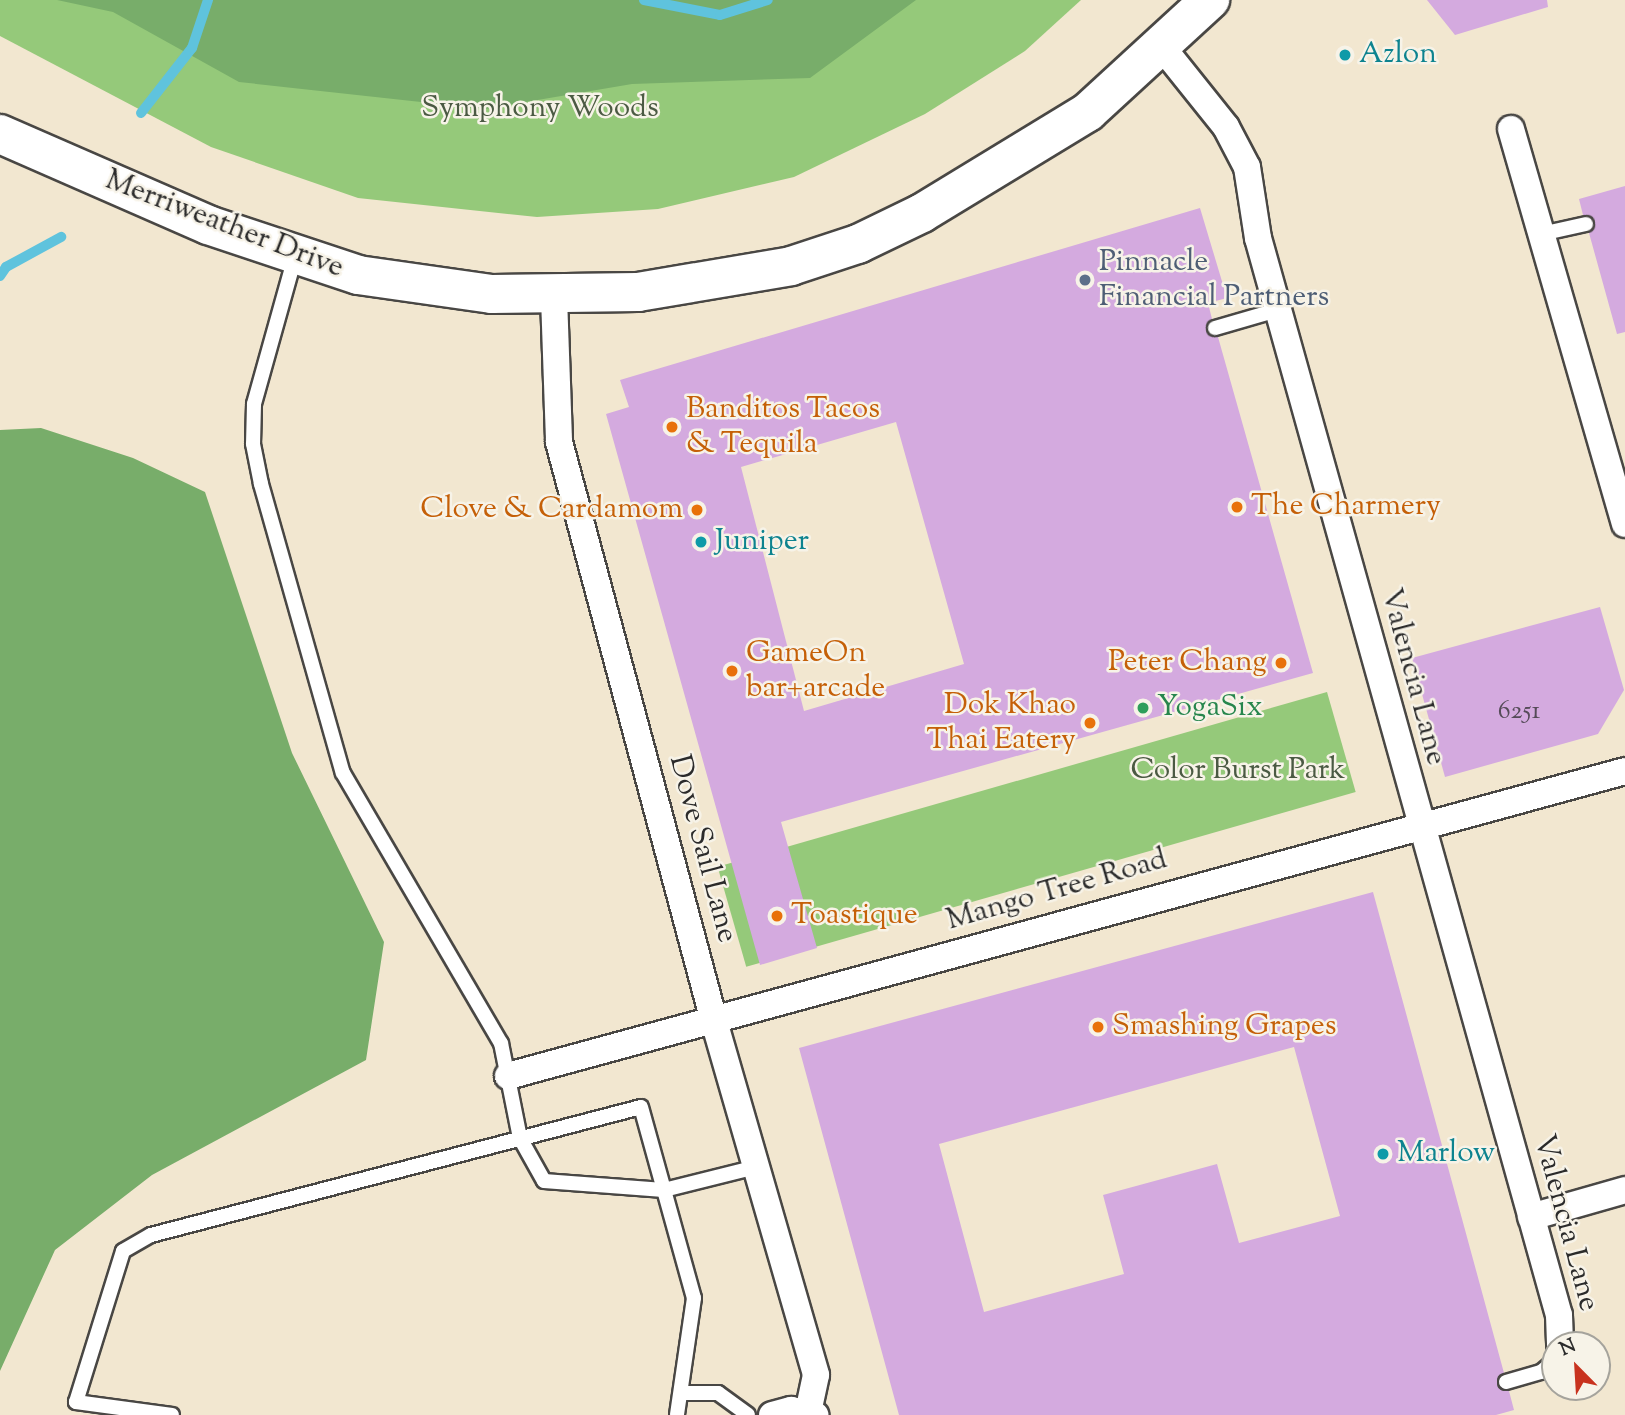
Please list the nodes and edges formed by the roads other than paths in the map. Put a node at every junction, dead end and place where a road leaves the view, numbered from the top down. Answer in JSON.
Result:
{"nodes":[{"id":1,"x":1210,"y":0,"type":"edge"},
{"id":2,"x":1162,"y":47,"type":"junction"},
{"id":3,"x":1511,"y":129,"type":"dead end"},
{"id":4,"x":0,"y":134,"type":"edge"},
{"id":5,"x":1586,"y":223,"type":"dead end"},
{"id":6,"x":1541,"y":234,"type":"junction"},
{"id":7,"x":295,"y":257,"type":"junction"},
{"id":8,"x":554,"y":297,"type":"junction"},
{"id":9,"x":1278,"y":310,"type":"junction"},
{"id":10,"x":1215,"y":328,"type":"dead end"},
{"id":11,"x":1625,"y":524,"type":"edge"},
{"id":12,"x":1625,"y":771,"type":"edge"},
{"id":13,"x":1418,"y":825,"type":"junction"},
{"id":14,"x":714,"y":1021,"type":"junction"},
{"id":15,"x":508,"y":1076,"type":"junction"},
{"id":16,"x":520,"y":1138,"type":"junction"},
{"id":17,"x":756,"y":1167,"type":"junction"},
{"id":18,"x":664,"y":1190,"type":"junction"},
{"id":19,"x":1625,"y":1190,"type":"edge"},
{"id":20,"x":1531,"y":1217,"type":"junction"},
{"id":21,"x":1560,"y":1331,"type":"edge"},
{"id":22,"x":1541,"y":1372,"type":"edge"},
{"id":23,"x":1506,"y":1382,"type":"dead end"},
{"id":24,"x":681,"y":1393,"type":"junction"},
{"id":25,"x":812,"y":1413,"type":"edge"},
{"id":26,"x":172,"y":1415,"type":"edge"},
{"id":27,"x":677,"y":1415,"type":"edge"},
{"id":28,"x":748,"y":1415,"type":"edge"},
{"id":29,"x":772,"y":1415,"type":"edge"}],
"edges":[{"from":1,"to":2,"type":"street","name":"Merriweather Drive"},
{"from":2,"to":8,"type":"street","name":"Merriweather Drive"},
{"from":2,"to":9,"type":"street","name":"Valencia Lane"},
{"from":3,"to":6,"type":"street"},
{"from":4,"to":7,"type":"street","name":"Merriweather Drive"},
{"from":5,"to":6,"type":"lane"},
{"from":6,"to":11,"type":"street"},
{"from":7,"to":8,"type":"street","name":"Merriweather Drive"},
{"from":7,"to":15,"type":"lane"},
{"from":8,"to":14,"type":"street","name":"Dove Sail Lane"},
{"from":9,"to":10,"type":"lane"},
{"from":9,"to":13,"type":"street","name":"Valencia Lane"},
{"from":12,"to":13,"type":"street","name":"Mango Tree Road"},
{"from":13,"to":14,"type":"street","name":"Mango Tree Road"},
{"from":13,"to":20,"type":"street","name":"Valencia Lane"},
{"from":14,"to":15,"type":"street","name":"Mango Tree Road"},
{"from":14,"to":17,"type":"street","name":"Dove Sail Lane"},
{"from":15,"to":16,"type":"lane"},
{"from":16,"to":18,"type":"lane"},
{"from":16,"to":18,"type":"lane"},
{"from":16,"to":26,"type":"lane"},
{"from":17,"to":18,"type":"lane"},
{"from":17,"to":25,"type":"street","name":"Dove Sail Lane"},
{"from":18,"to":24,"type":"lane"},
{"from":19,"to":20,"type":"street"},
{"from":20,"to":21,"type":"street","name":"Valencia Lane"},
{"from":22,"to":23,"type":"lane"},
{"from":24,"to":27,"type":"lane"},
{"from":24,"to":28,"type":"lane"},
{"from":25,"to":29,"type":"street","name":"Dove Sail Lane"}]}
